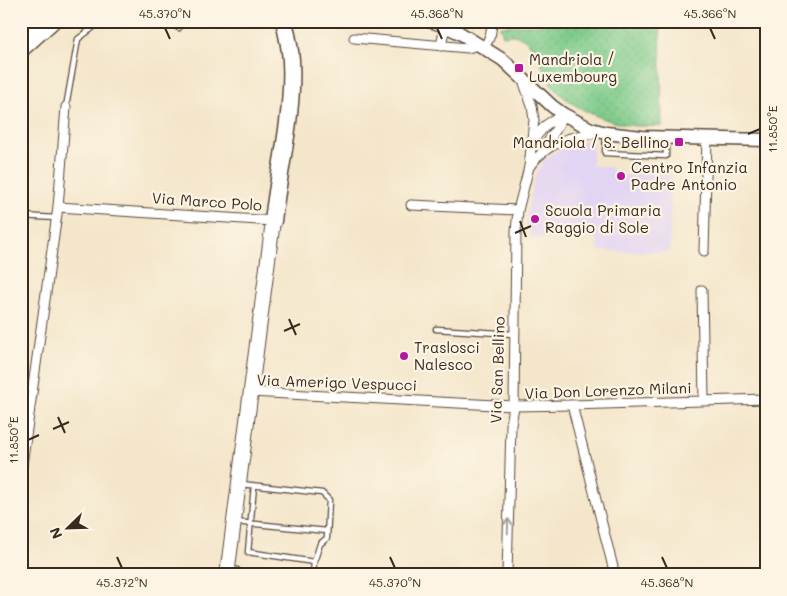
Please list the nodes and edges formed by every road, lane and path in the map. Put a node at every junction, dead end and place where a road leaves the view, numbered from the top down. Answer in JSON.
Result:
{"nodes":[{"id":1,"x":29,"y":21,"type":"edge"},
{"id":2,"x":52,"y":21,"type":"edge"},
{"id":3,"x":102,"y":21,"type":"edge"},
{"id":4,"x":165,"y":21,"type":"edge"},
{"id":5,"x":181,"y":21,"type":"edge"},
{"id":6,"x":278,"y":21,"type":"edge"},
{"id":7,"x":284,"y":21,"type":"edge"},
{"id":8,"x":430,"y":21,"type":"edge"},
{"id":9,"x":491,"y":21,"type":"edge"},
{"id":10,"x":445,"y":26,"type":"junction"},
{"id":11,"x":21,"y":28,"type":"edge"},
{"id":12,"x":354,"y":38,"type":"dead end"},
{"id":13,"x":481,"y":45,"type":"junction"},
{"id":14,"x":441,"y":46,"type":"junction"},
{"id":15,"x":21,"y":49,"type":"edge"},
{"id":16,"x":521,"y":76,"type":"junction"},
{"id":17,"x":66,"y":107,"type":"joint"},
{"id":18,"x":563,"y":114,"type":"junction"},
{"id":19,"x":604,"y":133,"type":"junction"},
{"id":20,"x":666,"y":137,"type":"junction"},
{"id":21,"x":707,"y":138,"type":"junction"},
{"id":22,"x":532,"y":140,"type":"junction"},
{"id":23,"x":766,"y":140,"type":"edge"},
{"id":24,"x":540,"y":154,"type":"junction"},
{"id":25,"x":529,"y":167,"type":"junction"},
{"id":26,"x":277,"y":188,"type":"junction"},
{"id":27,"x":411,"y":205,"type":"dead end"},
{"id":28,"x":58,"y":207,"type":"junction"},
{"id":29,"x":518,"y":210,"type":"junction"},
{"id":30,"x":21,"y":216,"type":"edge"},
{"id":31,"x":56,"y":218,"type":"junction"},
{"id":32,"x":273,"y":222,"type":"junction"},
{"id":33,"x":704,"y":251,"type":"dead end"},
{"id":34,"x":702,"y":290,"type":"dead end"},
{"id":35,"x":436,"y":329,"type":"dead end"},
{"id":36,"x":514,"y":334,"type":"junction"},
{"id":37,"x":250,"y":392,"type":"junction"},
{"id":38,"x":766,"y":399,"type":"edge"},
{"id":39,"x":704,"y":400,"type":"junction"},
{"id":40,"x":572,"y":405,"type":"junction"},
{"id":41,"x":514,"y":406,"type":"junction"},
{"id":42,"x":21,"y":472,"type":"edge"},
{"id":43,"x":239,"y":484,"type":"junction"},
{"id":44,"x":254,"y":486,"type":"junction"},
{"id":45,"x":234,"y":522,"type":"junction"},
{"id":46,"x":250,"y":523,"type":"junction"},
{"id":47,"x":327,"y":531,"type":"junction"},
{"id":48,"x":314,"y":562,"type":"junction"},
{"id":49,"x":231,"y":573,"type":"edge"},
{"id":50,"x":313,"y":575,"type":"edge"},
{"id":51,"x":507,"y":575,"type":"edge"},
{"id":52,"x":615,"y":575,"type":"edge"}],
"edges":[{"from":1,"to":11,"type":"highway"},
{"from":2,"to":15,"type":"highway"},
{"from":3,"to":17,"type":"lane"},
{"from":4,"to":5,"type":"lane"},
{"from":6,"to":26,"type":"highway"},
{"from":7,"to":26,"type":"highway"},
{"from":8,"to":10,"type":"street"},
{"from":9,"to":13,"type":"street"},
{"from":10,"to":13,"type":"street"},
{"from":10,"to":14,"type":"street"},
{"from":12,"to":14,"type":"street"},
{"from":13,"to":14,"type":"street"},
{"from":13,"to":16,"type":"street"},
{"from":16,"to":18,"type":"street","name":"Via San Bellino"},
{"from":16,"to":22,"type":"street","name":"Via San Bellino"},
{"from":17,"to":28,"type":"street"},
{"from":18,"to":19,"type":"street","name":"Via San Bellino"},
{"from":18,"to":22,"type":"street"},
{"from":18,"to":24,"type":"street","name":"Via San Bellino"},
{"from":19,"to":20,"type":"street","name":"Via San Bellino"},
{"from":19,"to":20,"type":"lane"},
{"from":19,"to":24,"type":"street","name":"Via San Bellino"},
{"from":20,"to":21,"type":"street","name":"Via San Bellino"},
{"from":21,"to":23,"type":"street","name":"Via San Bellino"},
{"from":21,"to":33,"type":"street"},
{"from":22,"to":25,"type":"street","name":"Via San Bellino"},
{"from":24,"to":25,"type":"street","name":"Via San Bellino"},
{"from":25,"to":29,"type":"street","name":"Via San Bellino"},
{"from":26,"to":32,"type":"highway"},
{"from":27,"to":29,"type":"street"},
{"from":28,"to":31,"type":"street"},
{"from":28,"to":32,"type":"street","name":"Via Marco Polo"},
{"from":29,"to":36,"type":"street","name":"Via San Bellino"},
{"from":30,"to":31,"type":"lane"},
{"from":31,"to":42,"type":"street"},
{"from":32,"to":37,"type":"main road","name":"Via Marco Polo"},
{"from":34,"to":39,"type":"street","name":"Via Don Lorenzo Milani"},
{"from":35,"to":36,"type":"lane"},
{"from":36,"to":41,"type":"street","name":"Via San Bellino"},
{"from":37,"to":41,"type":"street","name":"Via Amerigo Vespucci"},
{"from":37,"to":43,"type":"main road","name":"Via Amerigo Vespucci"},
{"from":38,"to":39,"type":"street","name":"Via Don Lorenzo Milani"},
{"from":39,"to":40,"type":"street","name":"Via Don Lorenzo Milani"},
{"from":40,"to":41,"type":"street","name":"Via Don Lorenzo Milani"},
{"from":40,"to":52,"type":"street"},
{"from":51,"to":41,"type":"street","name":"Via San Bellino","one_way":true},
{"from":43,"to":44,"type":"lane"},
{"from":43,"to":45,"type":"main road","name":"Via Amerigo Vespucci"},
{"from":44,"to":46,"type":"lane"},
{"from":44,"to":47,"type":"lane"},
{"from":45,"to":46,"type":"lane"},
{"from":45,"to":49,"type":"main road","name":"Via Amerigo Vespucci"},
{"from":46,"to":47,"type":"lane"},
{"from":46,"to":48,"type":"lane"},
{"from":47,"to":48,"type":"lane"},
{"from":48,"to":50,"type":"lane"}]}
